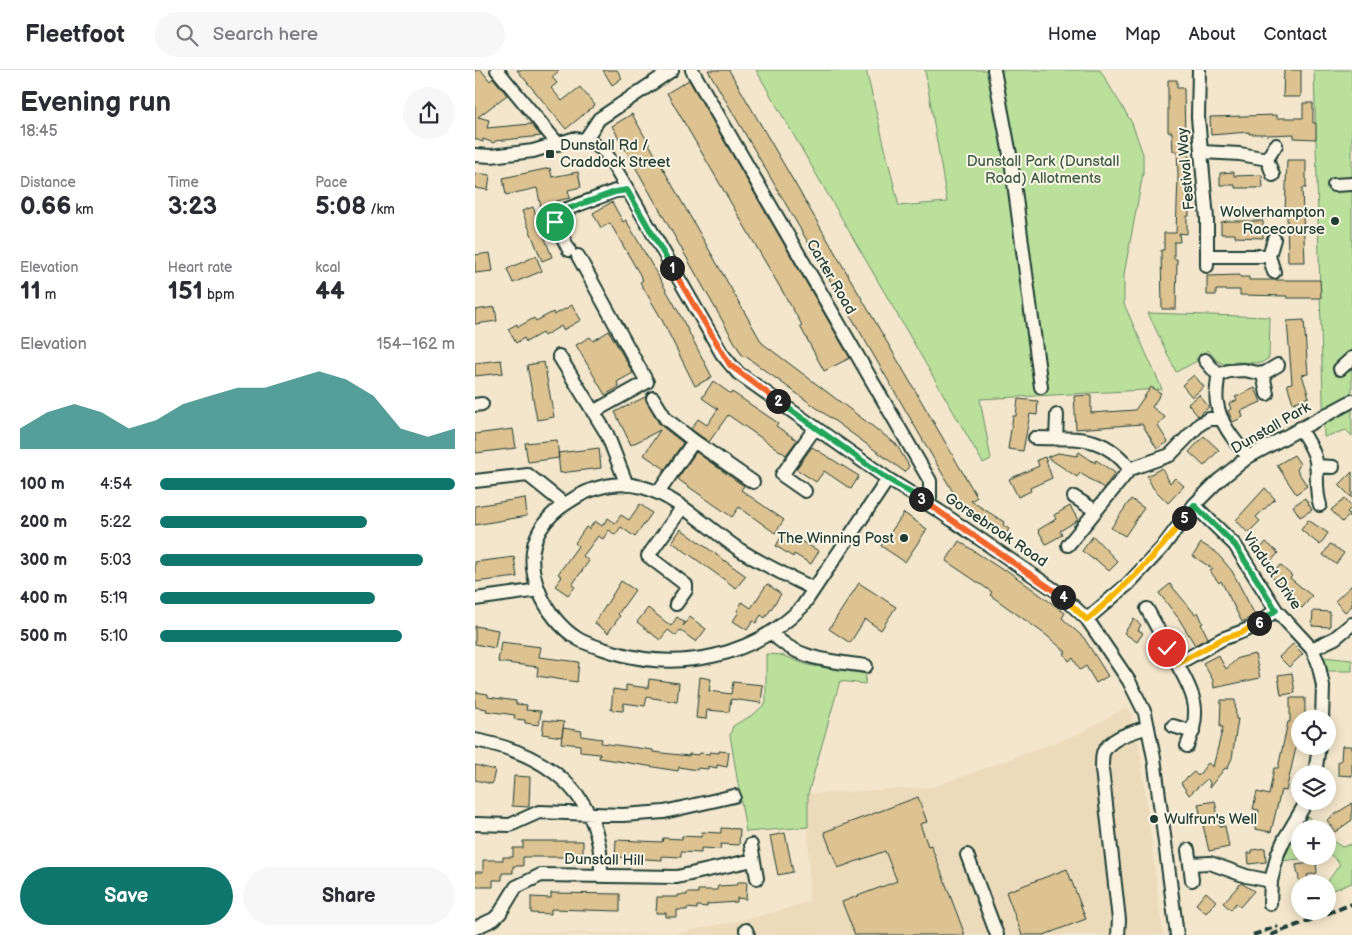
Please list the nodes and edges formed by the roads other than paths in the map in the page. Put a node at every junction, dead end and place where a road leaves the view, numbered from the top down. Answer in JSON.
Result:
{"nodes":[{"id":1,"x":497,"y":70,"type":"edge"},
{"id":2,"x":672,"y":70,"type":"edge"},
{"id":3,"x":692,"y":70,"type":"edge"},
{"id":4,"x":994,"y":70,"type":"edge"},
{"id":5,"x":1199,"y":70,"type":"edge"},
{"id":6,"x":585,"y":140,"type":"junction"},
{"id":7,"x":558,"y":144,"type":"junction"},
{"id":8,"x":1276,"y":145,"type":"dead end"},
{"id":9,"x":1202,"y":152,"type":"junction"},
{"id":10,"x":475,"y":155,"type":"edge"},
{"id":11,"x":1267,"y":159,"type":"junction"},
{"id":12,"x":1273,"y":175,"type":"dead end"},
{"id":13,"x":1352,"y":184,"type":"edge"},
{"id":14,"x":1334,"y":185,"type":"dead end"},
{"id":15,"x":627,"y":190,"type":"junction"},
{"id":16,"x":1274,"y":240,"type":"dead end"},
{"id":17,"x":1269,"y":256,"type":"junction"},
{"id":18,"x":1275,"y":272,"type":"dead end"},
{"id":19,"x":559,"y":356,"type":"dead end"},
{"id":20,"x":1352,"y":358,"type":"edge"},
{"id":21,"x":1205,"y":360,"type":"dead end"},
{"id":22,"x":1278,"y":365,"type":"dead end"},
{"id":23,"x":1341,"y":369,"type":"dead end"},
{"id":24,"x":1263,"y":374,"type":"junction"},
{"id":25,"x":1218,"y":375,"type":"junction"},
{"id":26,"x":1041,"y":387,"type":"dead end"},
{"id":27,"x":1267,"y":394,"type":"dead end"},
{"id":28,"x":653,"y":398,"type":"dead end"},
{"id":29,"x":1352,"y":401,"type":"edge"},
{"id":30,"x":593,"y":412,"type":"junction"},
{"id":31,"x":1057,"y":415,"type":"dead end"},
{"id":32,"x":1222,"y":419,"type":"junction"},
{"id":33,"x":815,"y":428,"type":"junction"},
{"id":34,"x":1300,"y":428,"type":"junction"},
{"id":35,"x":1035,"y":438,"type":"dead end"},
{"id":36,"x":1057,"y":439,"type":"junction"},
{"id":37,"x":694,"y":441,"type":"junction"},
{"id":38,"x":1248,"y":457,"type":"junction"},
{"id":39,"x":1316,"y":466,"type":"junction"},
{"id":40,"x":1333,"y":467,"type":"dead end"},
{"id":41,"x":1130,"y":469,"type":"junction"},
{"id":42,"x":888,"y":479,"type":"junction"},
{"id":43,"x":475,"y":481,"type":"edge"},
{"id":44,"x":753,"y":482,"type":"dead end"},
{"id":45,"x":627,"y":484,"type":"junction"},
{"id":46,"x":805,"y":491,"type":"dead end"},
{"id":47,"x":658,"y":493,"type":"junction"},
{"id":48,"x":1074,"y":497,"type":"dead end"},
{"id":49,"x":927,"y":503,"type":"junction"},
{"id":50,"x":564,"y":504,"type":"junction"},
{"id":51,"x":1194,"y":505,"type":"junction"},
{"id":52,"x":1320,"y":505,"type":"dead end"},
{"id":53,"x":682,"y":508,"type":"junction"},
{"id":54,"x":1096,"y":511,"type":"junction"},
{"id":55,"x":1068,"y":545,"type":"dead end"},
{"id":56,"x":814,"y":589,"type":"junction"},
{"id":57,"x":539,"y":590,"type":"junction"},
{"id":58,"x":475,"y":599,"type":"edge"},
{"id":59,"x":677,"y":604,"type":"dead end"},
{"id":60,"x":1147,"y":609,"type":"dead end"},
{"id":61,"x":1276,"y":610,"type":"junction"},
{"id":62,"x":1087,"y":620,"type":"junction"},
{"id":63,"x":1352,"y":624,"type":"edge"},
{"id":64,"x":772,"y":633,"type":"junction"},
{"id":65,"x":1312,"y":649,"type":"junction"},
{"id":66,"x":1177,"y":664,"type":"junction"},
{"id":67,"x":866,"y":666,"type":"dead end"},
{"id":68,"x":1322,"y":710,"type":"edge"},
{"id":69,"x":1173,"y":726,"type":"dead end"},
{"id":70,"x":1148,"y":727,"type":"junction"},
{"id":71,"x":1193,"y":732,"type":"junction"},
{"id":72,"x":475,"y":740,"type":"edge"},
{"id":73,"x":1187,"y":746,"type":"dead end"},
{"id":74,"x":734,"y":796,"type":"dead end"},
{"id":75,"x":1302,"y":810,"type":"edge"},
{"id":76,"x":589,"y":814,"type":"junction"},
{"id":77,"x":475,"y":824,"type":"edge"},
{"id":78,"x":751,"y":845,"type":"dead end"},
{"id":79,"x":1188,"y":850,"type":"dead end"},
{"id":80,"x":967,"y":855,"type":"dead end"},
{"id":81,"x":753,"y":860,"type":"junction"},
{"id":82,"x":1190,"y":864,"type":"junction"},
{"id":83,"x":601,"y":875,"type":"junction"},
{"id":84,"x":757,"y":878,"type":"dead end"},
{"id":85,"x":1192,"y":880,"type":"dead end"},
{"id":86,"x":1271,"y":881,"type":"junction"},
{"id":87,"x":1270,"y":904,"type":"dead end"},
{"id":88,"x":475,"y":928,"type":"edge"},
{"id":89,"x":997,"y":935,"type":"edge"},
{"id":90,"x":1118,"y":935,"type":"edge"},
{"id":91,"x":1177,"y":935,"type":"edge"}],
"edges":[{"from":1,"to":7,"type":"street"},
{"from":2,"to":6,"type":"street"},
{"from":3,"to":49,"type":"street","name":"Carter Road"},
{"from":4,"to":26,"type":"street"},
{"from":5,"to":9,"type":"street","name":"Festival Way"},
{"from":6,"to":7,"type":"street"},
{"from":6,"to":15,"type":"street","name":"Gorsebrook Road"},
{"from":7,"to":10,"type":"street"},
{"from":8,"to":11,"type":"street"},
{"from":9,"to":11,"type":"street"},
{"from":9,"to":17,"type":"street","name":"Festival Way"},
{"from":11,"to":12,"type":"street"},
{"from":13,"to":14,"type":"street"},
{"from":15,"to":30,"type":"street"},
{"from":15,"to":33,"type":"street","name":"Gorsebrook Road"},
{"from":16,"to":17,"type":"street"},
{"from":17,"to":18,"type":"street"},
{"from":19,"to":30,"type":"street"},
{"from":20,"to":23,"type":"street"},
{"from":21,"to":25,"type":"street"},
{"from":22,"to":24,"type":"street"},
{"from":24,"to":25,"type":"street"},
{"from":24,"to":27,"type":"street"},
{"from":25,"to":32,"type":"street"},
{"from":28,"to":37,"type":"street"},
{"from":29,"to":34,"type":"street","name":"Dunstall Park"},
{"from":30,"to":45,"type":"street"},
{"from":31,"to":36,"type":"street"},
{"from":32,"to":38,"type":"street"},
{"from":32,"to":41,"type":"street"},
{"from":33,"to":42,"type":"street","name":"Gorsebrook Road"},
{"from":33,"to":46,"type":"street"},
{"from":34,"to":38,"type":"street","name":"Dunstall Park"},
{"from":34,"to":39,"type":"street"},
{"from":35,"to":36,"type":"street"},
{"from":36,"to":41,"type":"street"},
{"from":37,"to":44,"type":"street"},
{"from":37,"to":47,"type":"street"},
{"from":38,"to":51,"type":"street","name":"Dunstall Park"},
{"from":39,"to":40,"type":"street"},
{"from":39,"to":52,"type":"street"},
{"from":41,"to":54,"type":"street"},
{"from":42,"to":49,"type":"street","name":"Gorsebrook Road"},
{"from":42,"to":56,"type":"street"},
{"from":43,"to":50,"type":"street"},
{"from":45,"to":47,"type":"street"},
{"from":45,"to":50,"type":"street"},
{"from":47,"to":53,"type":"street"},
{"from":48,"to":54,"type":"street"},
{"from":49,"to":62,"type":"street","name":"Gorsebrook Road"},
{"from":50,"to":57,"type":"street"},
{"from":51,"to":61,"type":"street","name":"Viaduct Drive"},
{"from":51,"to":62,"type":"street","name":"Dunstall Park"},
{"from":53,"to":56,"type":"street"},
{"from":53,"to":59,"type":"street"},
{"from":54,"to":55,"type":"street"},
{"from":56,"to":64,"type":"street"},
{"from":57,"to":58,"type":"street"},
{"from":57,"to":64,"type":"street"},
{"from":60,"to":66,"type":"street"},
{"from":61,"to":65,"type":"street","name":"Viaduct Drive"},
{"from":61,"to":66,"type":"street"},
{"from":62,"to":70,"type":"street","name":"Gorsebrook Road"},
{"from":63,"to":65,"type":"street"},
{"from":64,"to":67,"type":"street"},
{"from":65,"to":68,"type":"street","name":"Viaduct Drive"},
{"from":66,"to":71,"type":"street"},
{"from":69,"to":71,"type":"street"},
{"from":70,"to":90,"type":"street"},
{"from":70,"to":91,"type":"street","name":"Gorsebrook Road"},
{"from":71,"to":73,"type":"street"},
{"from":72,"to":76,"type":"street"},
{"from":74,"to":76,"type":"street"},
{"from":75,"to":86,"type":"street"},
{"from":76,"to":77,"type":"street"},
{"from":76,"to":83,"type":"street"},
{"from":78,"to":81,"type":"street"},
{"from":79,"to":82,"type":"street"},
{"from":80,"to":89,"type":"street"},
{"from":81,"to":83,"type":"street","name":"Dunstall Hill"},
{"from":81,"to":84,"type":"street"},
{"from":82,"to":85,"type":"street"},
{"from":82,"to":86,"type":"street"},
{"from":83,"to":88,"type":"street","name":"Dunstall Hill"},
{"from":86,"to":87,"type":"street"}]}
